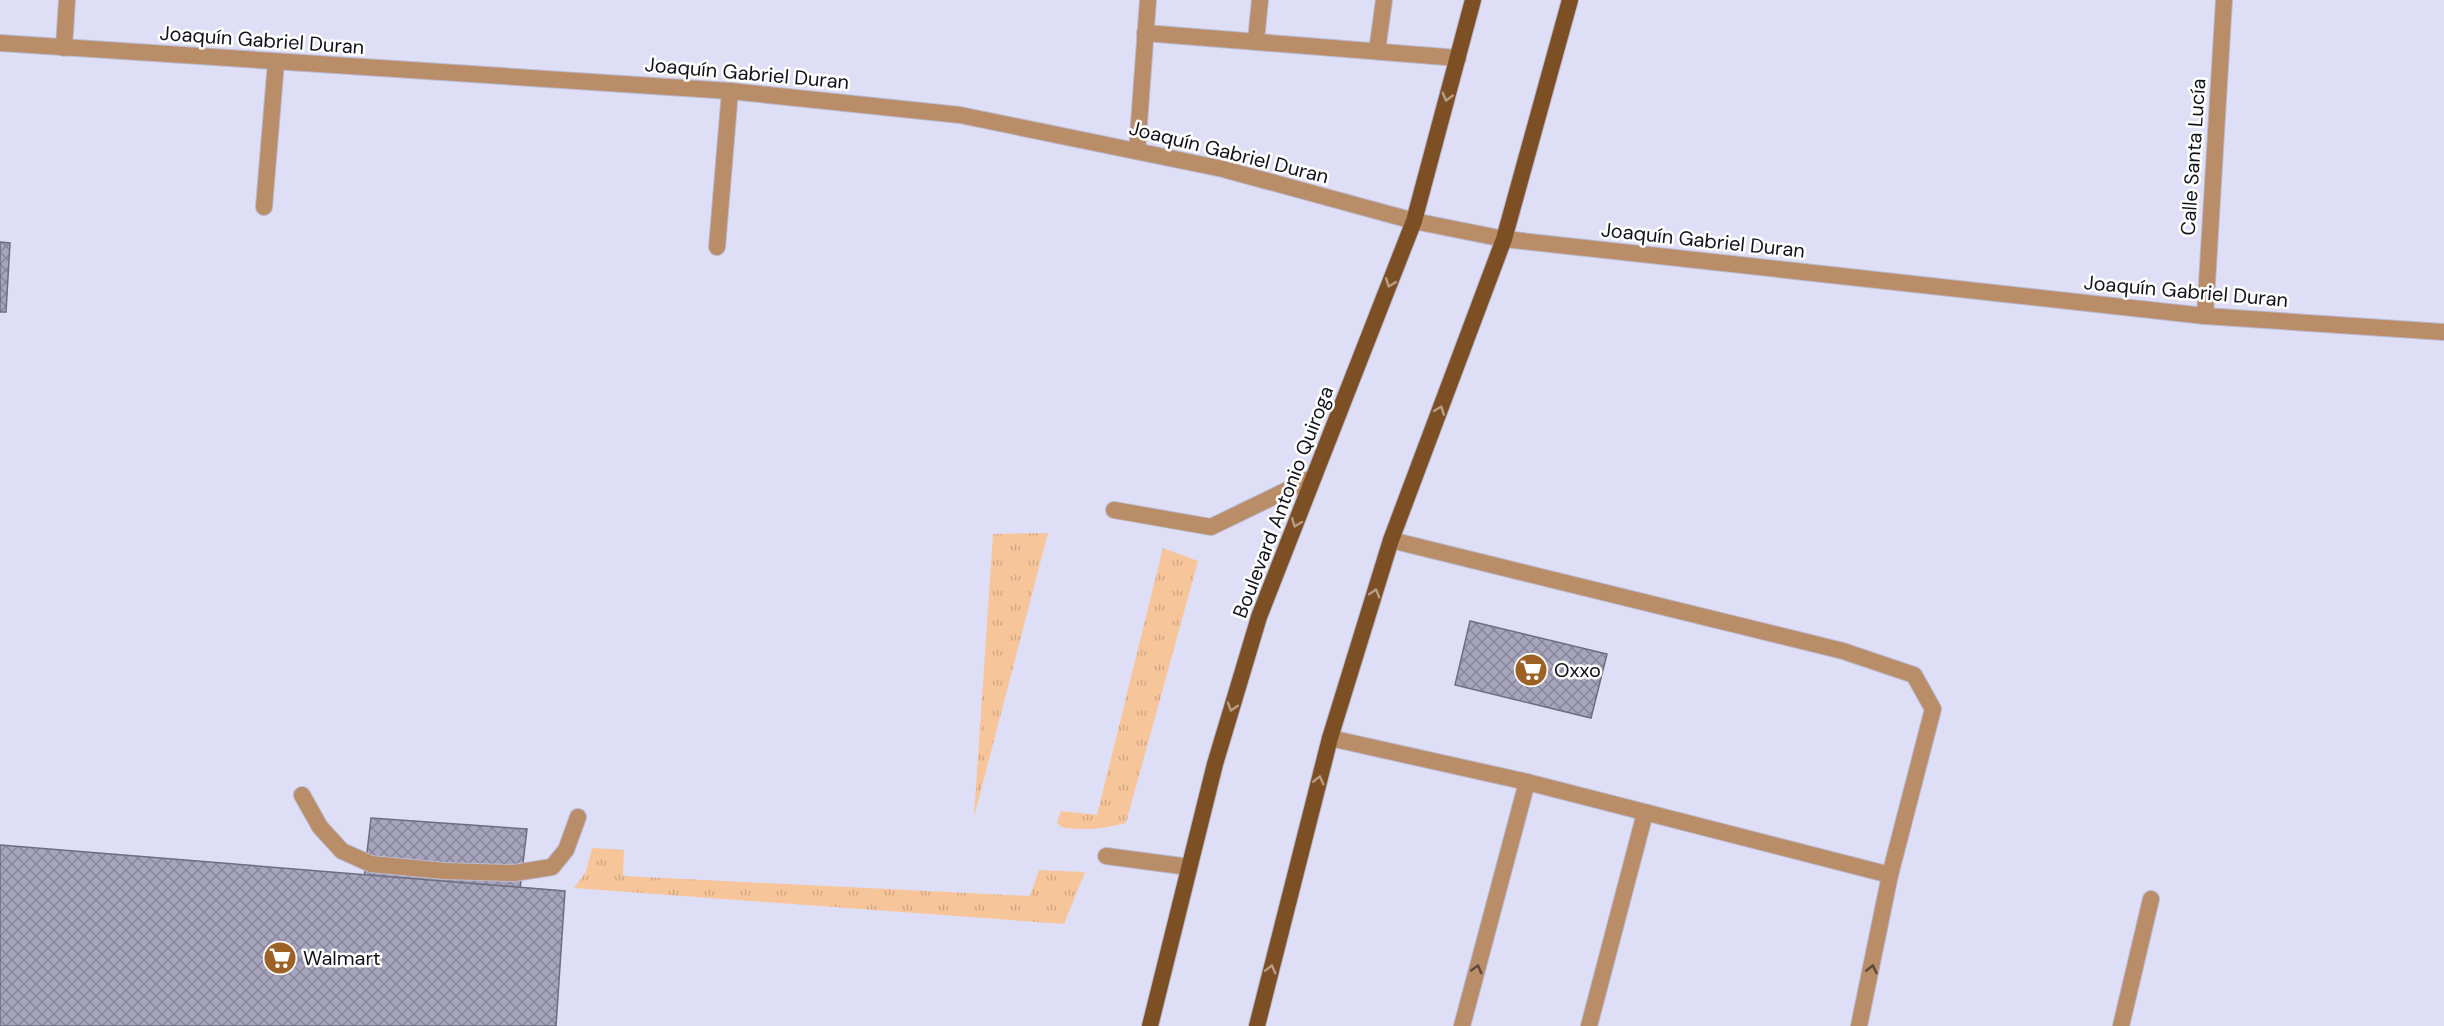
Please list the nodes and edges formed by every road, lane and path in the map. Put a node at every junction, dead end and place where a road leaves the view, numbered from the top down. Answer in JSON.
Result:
{"nodes":[{"id":1,"x":67,"y":0,"type":"edge"},
{"id":2,"x":1148,"y":0,"type":"edge"},
{"id":3,"x":1260,"y":0,"type":"edge"},
{"id":4,"x":1384,"y":0,"type":"edge"},
{"id":5,"x":1473,"y":0,"type":"edge"},
{"id":6,"x":1570,"y":0,"type":"edge"},
{"id":7,"x":2224,"y":0,"type":"edge"},
{"id":8,"x":1145,"y":33,"type":"junction"},
{"id":9,"x":1256,"y":40,"type":"junction"},
{"id":10,"x":0,"y":43,"type":"edge"},
{"id":11,"x":64,"y":48,"type":"junction"},
{"id":12,"x":1377,"y":51,"type":"junction"},
{"id":13,"x":1458,"y":58,"type":"junction"},
{"id":14,"x":276,"y":62,"type":"junction"},
{"id":15,"x":730,"y":91,"type":"junction"},
{"id":16,"x":1137,"y":151,"type":"junction"},
{"id":17,"x":264,"y":207,"type":"dead end"},
{"id":18,"x":1414,"y":222,"type":"junction"},
{"id":19,"x":1504,"y":239,"type":"junction"},
{"id":20,"x":717,"y":248,"type":"dead end"},
{"id":21,"x":2205,"y":316,"type":"junction"},
{"id":22,"x":2444,"y":332,"type":"edge"},
{"id":23,"x":1314,"y":477,"type":"junction"},
{"id":24,"x":1114,"y":510,"type":"dead end"},
{"id":25,"x":1392,"y":540,"type":"junction"},
{"id":26,"x":1330,"y":738,"type":"junction"},
{"id":27,"x":1527,"y":782,"type":"junction"},
{"id":28,"x":302,"y":795,"type":"dead end"},
{"id":29,"x":1646,"y":813,"type":"junction"},
{"id":30,"x":578,"y":817,"type":"dead end"},
{"id":31,"x":1106,"y":856,"type":"dead end"},
{"id":32,"x":1189,"y":867,"type":"junction"},
{"id":33,"x":1890,"y":875,"type":"junction"},
{"id":34,"x":2151,"y":899,"type":"dead end"},
{"id":35,"x":1150,"y":1026,"type":"edge"},
{"id":36,"x":1257,"y":1026,"type":"edge"},
{"id":37,"x":1462,"y":1026,"type":"edge"},
{"id":38,"x":1589,"y":1026,"type":"edge"},
{"id":39,"x":1859,"y":1026,"type":"edge"},
{"id":40,"x":2121,"y":1026,"type":"edge"}],
"edges":[{"from":1,"to":11,"type":"street"},
{"from":2,"to":8,"type":"street"},
{"from":3,"to":9,"type":"street"},
{"from":4,"to":12,"type":"street"},
{"from":5,"to":13,"type":"main road","name":"Boulevard Antonio Quiroga"},
{"from":6,"to":19,"type":"main road"},
{"from":7,"to":21,"type":"street","name":"Calle Santa Lucía"},
{"from":8,"to":9,"type":"street"},
{"from":8,"to":16,"type":"street"},
{"from":9,"to":12,"type":"street"},
{"from":10,"to":11,"type":"street","name":"Joaquín Gabriel Duran"},
{"from":11,"to":14,"type":"street","name":"Joaquín Gabriel Duran"},
{"from":12,"to":13,"type":"street"},
{"from":13,"to":18,"type":"main road","name":"Boulevard Antonio Quiroga","one_way":true},
{"from":14,"to":15,"type":"street","name":"Joaquín Gabriel Duran"},
{"from":14,"to":17,"type":"street"},
{"from":15,"to":16,"type":"street","name":"Joaquín Gabriel Duran"},
{"from":15,"to":20,"type":"street"},
{"from":16,"to":18,"type":"street","name":"Joaquín Gabriel Duran"},
{"from":18,"to":19,"type":"street","name":"Joaquín Gabriel Duran"},
{"from":18,"to":23,"type":"main road","name":"Boulevard Antonio Quiroga","one_way":true},
{"from":19,"to":21,"type":"street","name":"Joaquín Gabriel Duran"},
{"from":25,"to":19,"type":"main road","one_way":true},
{"from":21,"to":22,"type":"street","name":"Joaquín Gabriel Duran"},
{"from":23,"to":24,"type":"street"},
{"from":23,"to":32,"type":"main road","name":"Boulevard Antonio Quiroga","one_way":true},
{"from":26,"to":25,"type":"main road","one_way":true},
{"from":25,"to":33,"type":"street"},
{"from":26,"to":27,"type":"street"},
{"from":36,"to":26,"type":"main road","one_way":true},
{"from":27,"to":29,"type":"street"},
{"from":37,"to":27,"type":"street","one_way":true},
{"from":28,"to":30,"type":"street"},
{"from":29,"to":33,"type":"street"},
{"from":29,"to":38,"type":"street"},
{"from":31,"to":32,"type":"street"},
{"from":32,"to":35,"type":"main road","name":"Boulevard Antonio Quiroga"},
{"from":39,"to":33,"type":"street","one_way":true},
{"from":34,"to":40,"type":"street"}]}
